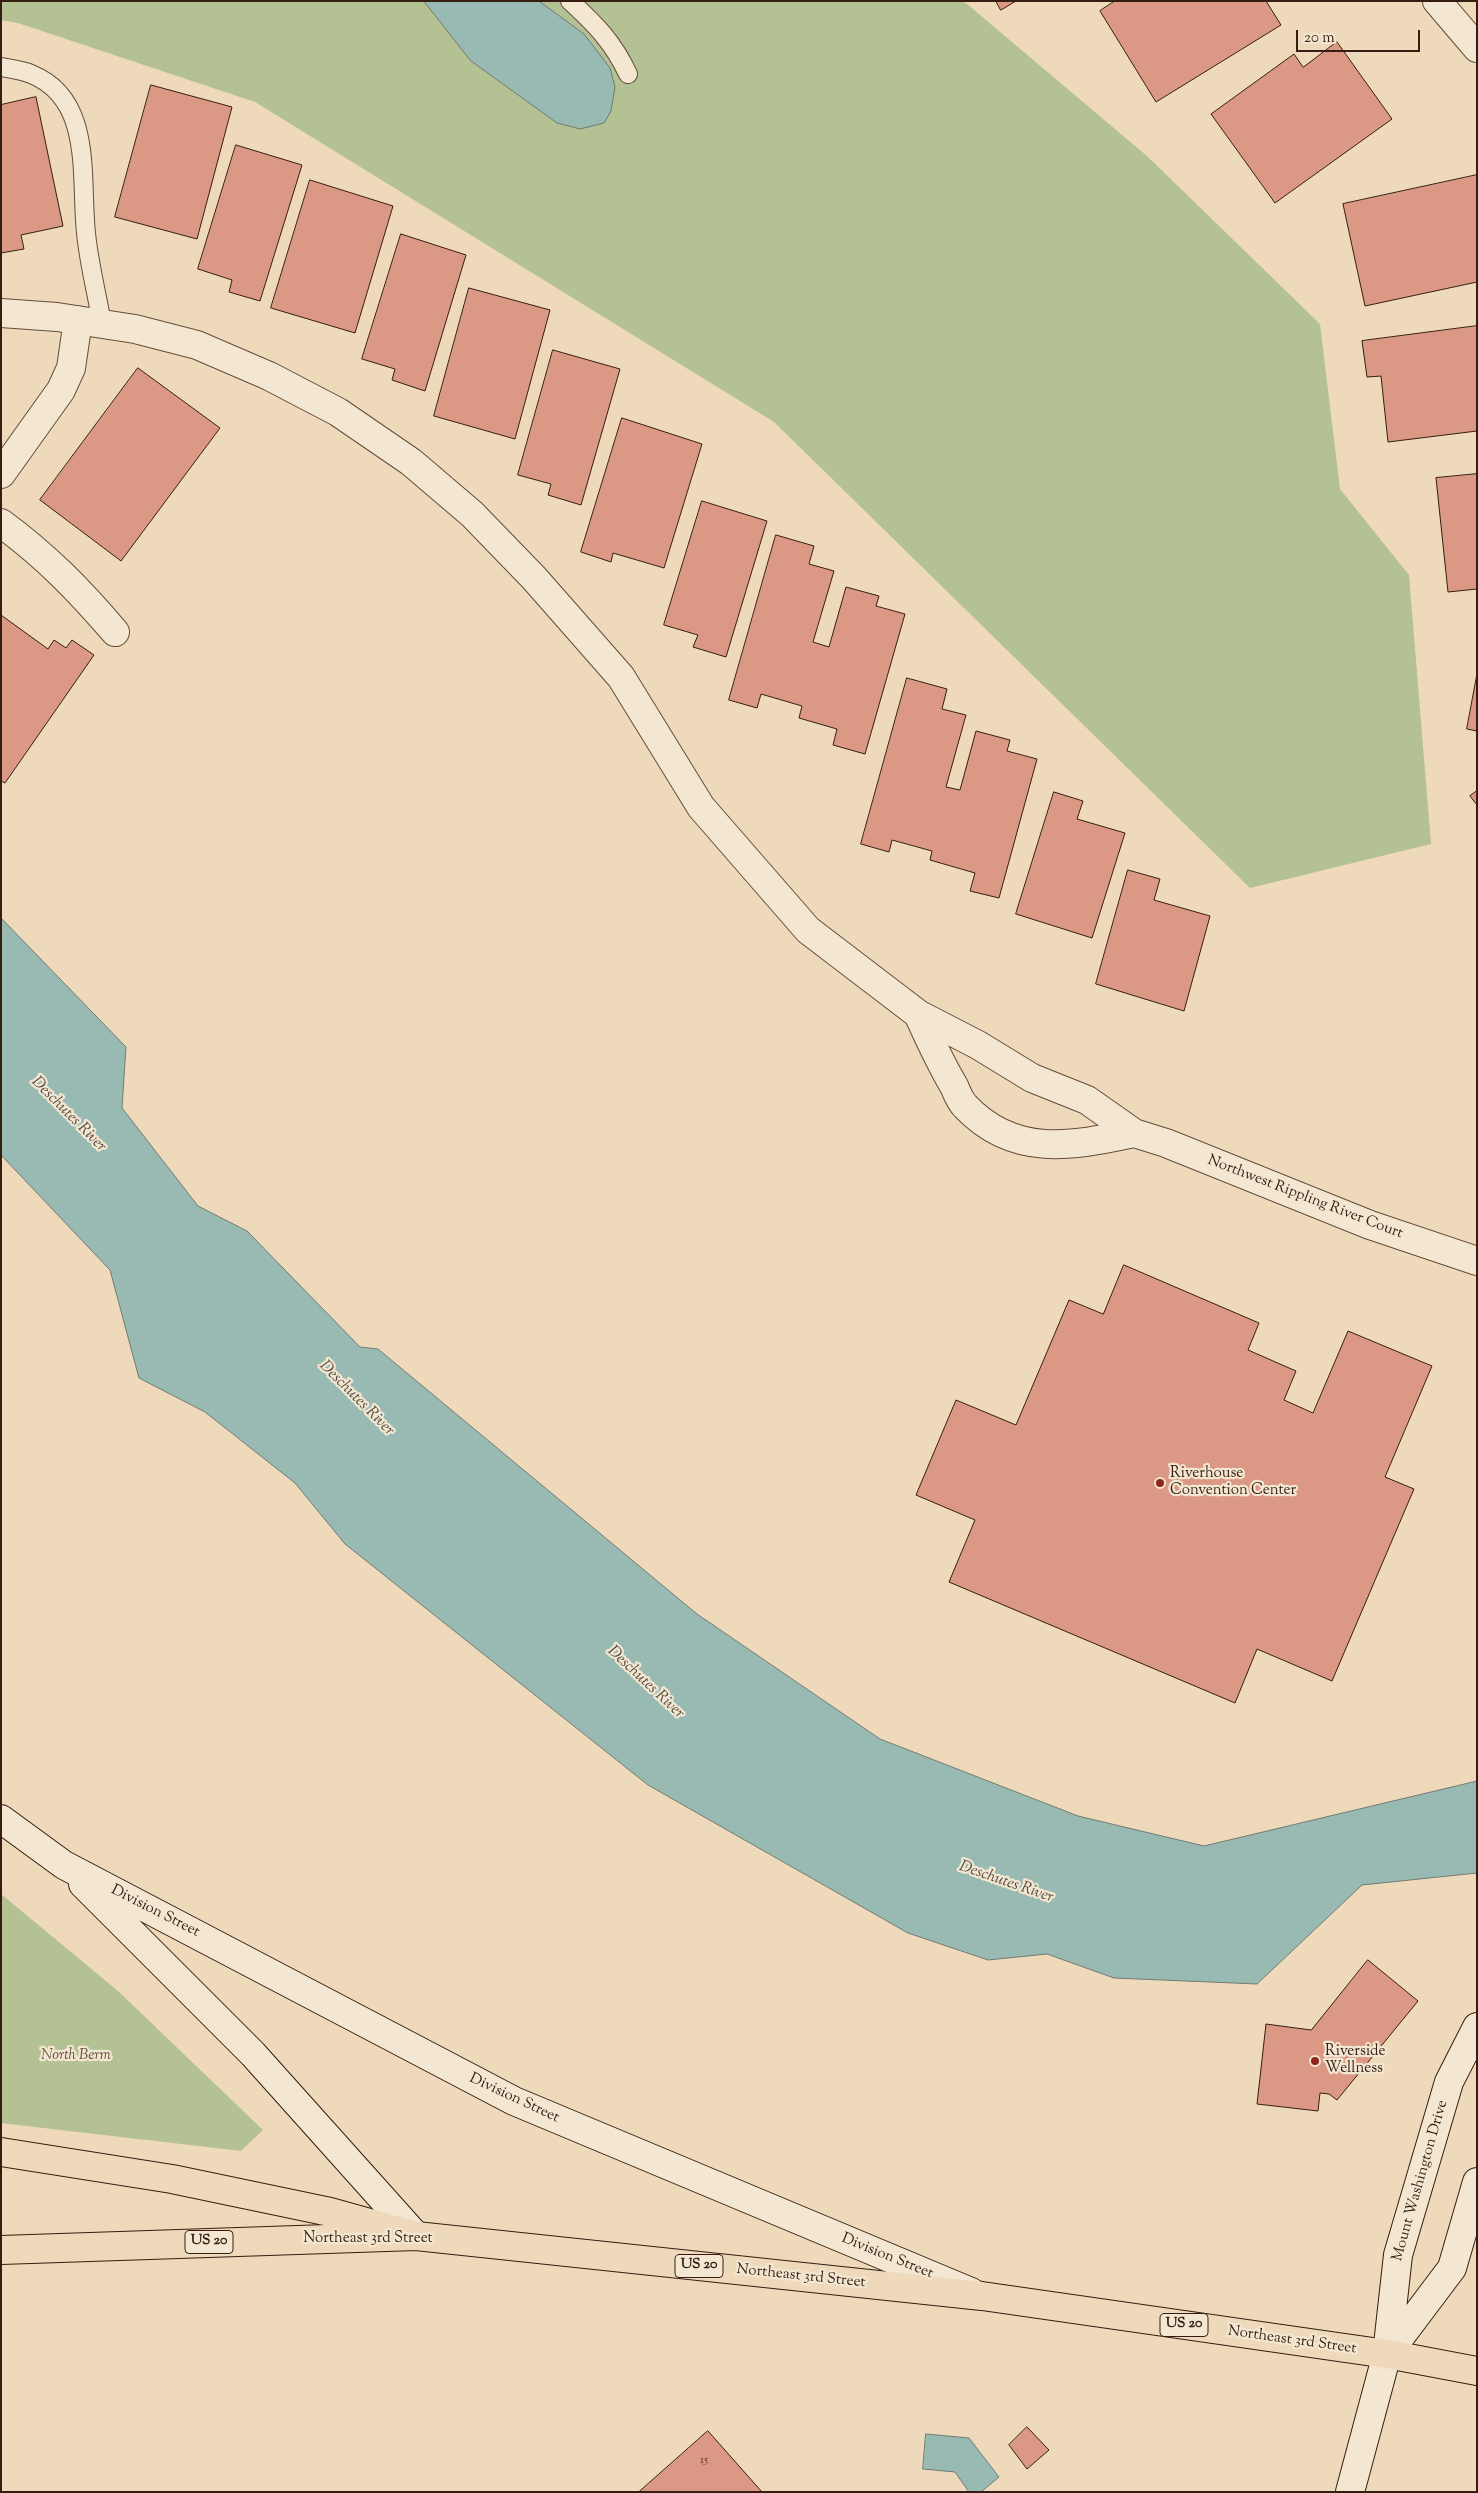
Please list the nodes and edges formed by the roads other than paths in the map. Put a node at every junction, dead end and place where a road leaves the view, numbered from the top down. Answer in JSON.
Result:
{"nodes":[{"id":1,"x":570,"y":1,"type":"edge"},
{"id":2,"x":1437,"y":1,"type":"edge"},
{"id":3,"x":1477,"y":48,"type":"edge"},
{"id":4,"x":1,"y":67,"type":"edge"},
{"id":5,"x":628,"y":74,"type":"dead end"},
{"id":6,"x":1,"y":313,"type":"edge"},
{"id":7,"x":90,"y":322,"type":"junction"},
{"id":8,"x":1,"y":474,"type":"edge"},
{"id":9,"x":1,"y":523,"type":"edge"},
{"id":10,"x":115,"y":632,"type":"dead end"},
{"id":11,"x":918,"y":1014,"type":"junction"},
{"id":12,"x":1134,"y":1133,"type":"junction"},
{"id":13,"x":1477,"y":1261,"type":"edge"},
{"id":14,"x":1,"y":1819,"type":"edge"},
{"id":15,"x":64,"y":1865,"type":"junction"},
{"id":16,"x":1477,"y":2027,"type":"edge"},
{"id":17,"x":1,"y":2152,"type":"edge"},
{"id":18,"x":1477,"y":2182,"type":"edge"},
{"id":19,"x":416,"y":2236,"type":"junction"},
{"id":20,"x":1,"y":2250,"type":"edge"},
{"id":21,"x":982,"y":2296,"type":"junction"},
{"id":22,"x":1387,"y":2354,"type":"junction"},
{"id":23,"x":1477,"y":2372,"type":"edge"},
{"id":24,"x":1350,"y":2492,"type":"edge"}],
"edges":[{"from":1,"to":5,"type":"lane"},
{"from":2,"to":3,"type":"street"},
{"from":4,"to":7,"type":"lane"},
{"from":6,"to":7,"type":"street","name":"Northwest Rippling River Court"},
{"from":7,"to":8,"type":"street"},
{"from":7,"to":11,"type":"street","name":"Northwest Rippling River Court"},
{"from":9,"to":10,"type":"street"},
{"from":11,"to":12,"type":"street","name":"Northwest Rippling River Court"},
{"from":11,"to":12,"type":"street","name":"Northwest Rippling River Court"},
{"from":12,"to":13,"type":"street","name":"Northwest Rippling River Court"},
{"from":14,"to":15,"type":"street","name":"Division Street"},
{"from":15,"to":19,"type":"street","name":"Division Street"},
{"from":15,"to":21,"type":"street","name":"Division Street"},
{"from":16,"to":22,"type":"street","name":"Mount Washington Drive"},
{"from":17,"to":19,"type":"main road"},
{"from":18,"to":22,"type":"street"},
{"from":19,"to":20,"type":"main road","name":"Northeast 3rd Street","number":"US 20"},
{"from":19,"to":21,"type":"main road","name":"Northeast 3rd Street","number":"US 20"},
{"from":21,"to":22,"type":"main road","name":"Northeast 3rd Street","number":"US 20"},
{"from":22,"to":23,"type":"main road","name":"Northeast 3rd Street","number":"US 20"},
{"from":22,"to":24,"type":"street"}]}
